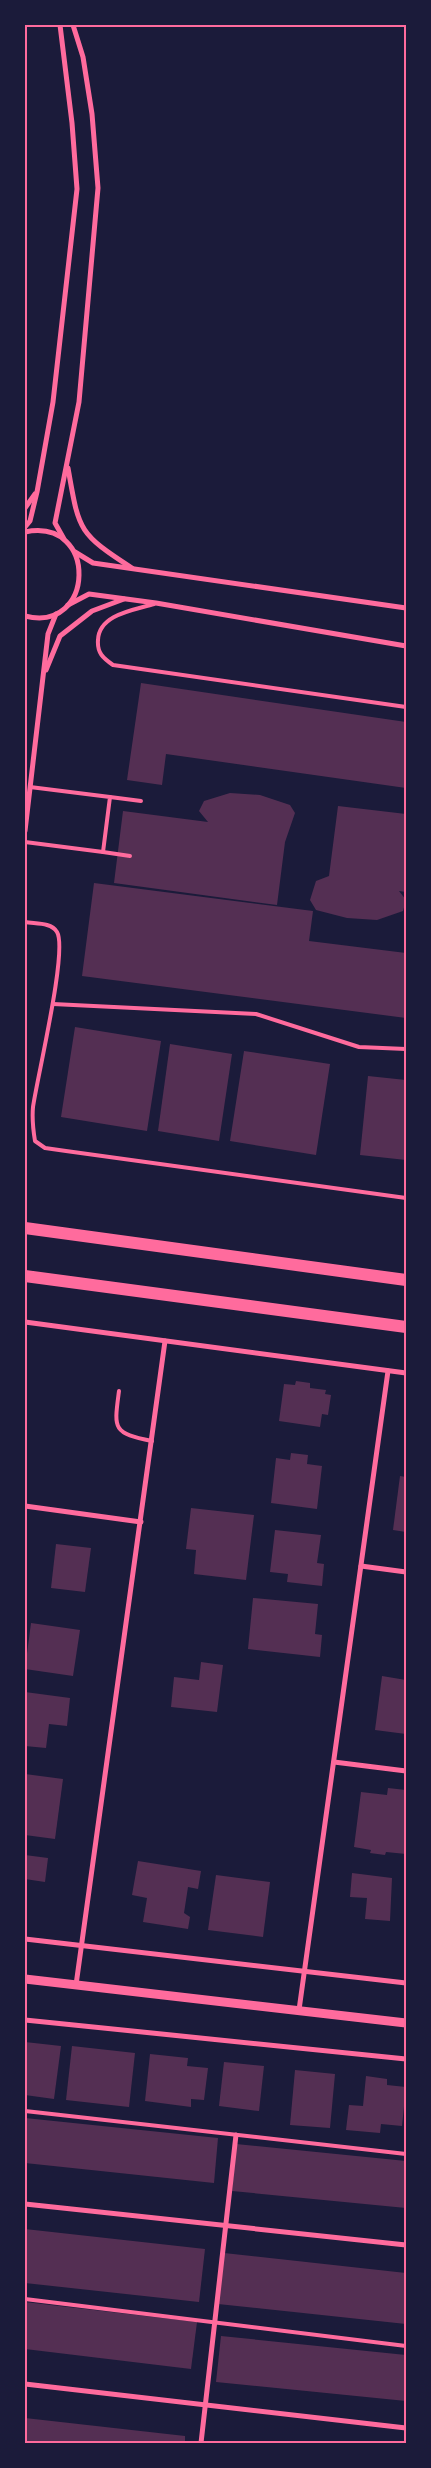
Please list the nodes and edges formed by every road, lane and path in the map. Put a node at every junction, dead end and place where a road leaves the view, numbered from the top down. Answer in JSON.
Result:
{"nodes":[{"id":1,"x":60,"y":25,"type":"edge"},
{"id":2,"x":73,"y":25,"type":"edge"},
{"id":3,"x":67,"y":465,"type":"junction"},
{"id":4,"x":37,"y":492,"type":"junction"},
{"id":5,"x":25,"y":508,"type":"edge"},
{"id":6,"x":25,"y":527,"type":"edge"},
{"id":7,"x":25,"y":532,"type":"edge"},
{"id":8,"x":64,"y":539,"type":"junction"},
{"id":9,"x":75,"y":552,"type":"junction"},
{"id":10,"x":134,"y":569,"type":"junction"},
{"id":11,"x":124,"y":599,"type":"junction"},
{"id":12,"x":156,"y":603,"type":"junction"},
{"id":13,"x":68,"y":605,"type":"junction"},
{"id":14,"x":406,"y":608,"type":"edge"},
{"id":15,"x":56,"y":614,"type":"junction"},
{"id":16,"x":25,"y":616,"type":"edge"},
{"id":17,"x":406,"y":646,"type":"edge"},
{"id":18,"x":44,"y":676,"type":"junction"},
{"id":19,"x":406,"y":707,"type":"edge"},
{"id":20,"x":30,"y":787,"type":"junction"},
{"id":21,"x":110,"y":797,"type":"junction"},
{"id":22,"x":142,"y":802,"type":"dead end"},
{"id":23,"x":25,"y":831,"type":"edge"},
{"id":24,"x":25,"y":842,"type":"edge"},
{"id":25,"x":103,"y":852,"type":"junction"},
{"id":26,"x":130,"y":856,"type":"dead end"},
{"id":27,"x":25,"y":922,"type":"edge"},
{"id":28,"x":53,"y":1004,"type":"junction"},
{"id":29,"x":406,"y":1049,"type":"edge"},
{"id":30,"x":406,"y":1198,"type":"edge"},
{"id":31,"x":26,"y":1227,"type":"edge"},
{"id":32,"x":25,"y":1276,"type":"edge"},
{"id":33,"x":406,"y":1280,"type":"edge"},
{"id":34,"x":25,"y":1322,"type":"edge"},
{"id":35,"x":406,"y":1327,"type":"edge"},
{"id":36,"x":166,"y":1341,"type":"junction"},
{"id":37,"x":388,"y":1371,"type":"junction"},
{"id":38,"x":406,"y":1373,"type":"edge"},
{"id":39,"x":119,"y":1391,"type":"dead end"},
{"id":40,"x":152,"y":1441,"type":"junction"},
{"id":41,"x":25,"y":1506,"type":"edge"},
{"id":42,"x":140,"y":1522,"type":"junction"},
{"id":43,"x":361,"y":1566,"type":"junction"},
{"id":44,"x":406,"y":1572,"type":"edge"},
{"id":45,"x":334,"y":1762,"type":"junction"},
{"id":46,"x":406,"y":1771,"type":"edge"},
{"id":47,"x":25,"y":1940,"type":"edge"},
{"id":48,"x":82,"y":1947,"type":"junction"},
{"id":49,"x":304,"y":1971,"type":"junction"},
{"id":50,"x":25,"y":1979,"type":"edge"},
{"id":51,"x":406,"y":1983,"type":"edge"},
{"id":52,"x":76,"y":1985,"type":"junction"},
{"id":53,"x":299,"y":2010,"type":"junction"},
{"id":54,"x":25,"y":2020,"type":"edge"},
{"id":55,"x":406,"y":2023,"type":"edge"},
{"id":56,"x":406,"y":2060,"type":"edge"},
{"id":57,"x":25,"y":2111,"type":"edge"},
{"id":58,"x":236,"y":2135,"type":"junction"},
{"id":59,"x":406,"y":2154,"type":"edge"},
{"id":60,"x":25,"y":2204,"type":"edge"},
{"id":61,"x":226,"y":2226,"type":"junction"},
{"id":62,"x":406,"y":2245,"type":"edge"},
{"id":63,"x":25,"y":2299,"type":"edge"},
{"id":64,"x":214,"y":2322,"type":"junction"},
{"id":65,"x":406,"y":2346,"type":"edge"},
{"id":66,"x":25,"y":2384,"type":"edge"},
{"id":67,"x":206,"y":2405,"type":"junction"},
{"id":68,"x":406,"y":2428,"type":"edge"},
{"id":69,"x":201,"y":2443,"type":"edge"}],
"edges":[{"from":1,"to":4,"type":"street"},
{"from":2,"to":3,"type":"street"},
{"from":3,"to":8,"type":"street"},
{"from":3,"to":10,"type":"street"},
{"from":4,"to":5,"type":"street"},
{"from":4,"to":6,"type":"street"},
{"from":7,"to":8,"type":"street"},
{"from":8,"to":9,"type":"street"},
{"from":9,"to":10,"type":"street"},
{"from":9,"to":13,"type":"street"},
{"from":10,"to":14,"type":"street"},
{"from":11,"to":12,"type":"street"},
{"from":11,"to":13,"type":"street"},
{"from":11,"to":18,"type":"street"},
{"from":12,"to":17,"type":"street"},
{"from":12,"to":19,"type":"lane"},
{"from":13,"to":15,"type":"street"},
{"from":15,"to":16,"type":"street"},
{"from":15,"to":18,"type":"street"},
{"from":18,"to":20,"type":"street"},
{"from":20,"to":21,"type":"lane"},
{"from":20,"to":23,"type":"street"},
{"from":21,"to":22,"type":"lane"},
{"from":21,"to":25,"type":"lane"},
{"from":24,"to":25,"type":"lane"},
{"from":25,"to":26,"type":"lane"},
{"from":27,"to":28,"type":"lane"},
{"from":28,"to":29,"type":"lane"},
{"from":28,"to":30,"type":"lane"},
{"from":31,"to":33,"type":"main road"},
{"from":32,"to":35,"type":"main road"},
{"from":34,"to":36,"type":"street"},
{"from":36,"to":37,"type":"street"},
{"from":36,"to":40,"type":"street"},
{"from":37,"to":38,"type":"street"},
{"from":37,"to":43,"type":"street"},
{"from":39,"to":40,"type":"lane"},
{"from":40,"to":42,"type":"street"},
{"from":41,"to":42,"type":"street"},
{"from":42,"to":48,"type":"street"},
{"from":43,"to":44,"type":"street"},
{"from":43,"to":45,"type":"street"},
{"from":45,"to":46,"type":"street"},
{"from":45,"to":49,"type":"street"},
{"from":47,"to":48,"type":"street"},
{"from":48,"to":49,"type":"street"},
{"from":48,"to":52,"type":"street"},
{"from":49,"to":51,"type":"street"},
{"from":49,"to":53,"type":"street"},
{"from":50,"to":52,"type":"street"},
{"from":52,"to":53,"type":"street"},
{"from":53,"to":55,"type":"street"},
{"from":54,"to":56,"type":"street"},
{"from":57,"to":58,"type":"lane"},
{"from":58,"to":59,"type":"lane"},
{"from":58,"to":61,"type":"street"},
{"from":60,"to":61,"type":"street"},
{"from":61,"to":62,"type":"street"},
{"from":61,"to":64,"type":"street"},
{"from":63,"to":64,"type":"lane"},
{"from":64,"to":65,"type":"lane"},
{"from":64,"to":67,"type":"street"},
{"from":66,"to":67,"type":"street"},
{"from":67,"to":68,"type":"street"},
{"from":67,"to":69,"type":"street"}]}
